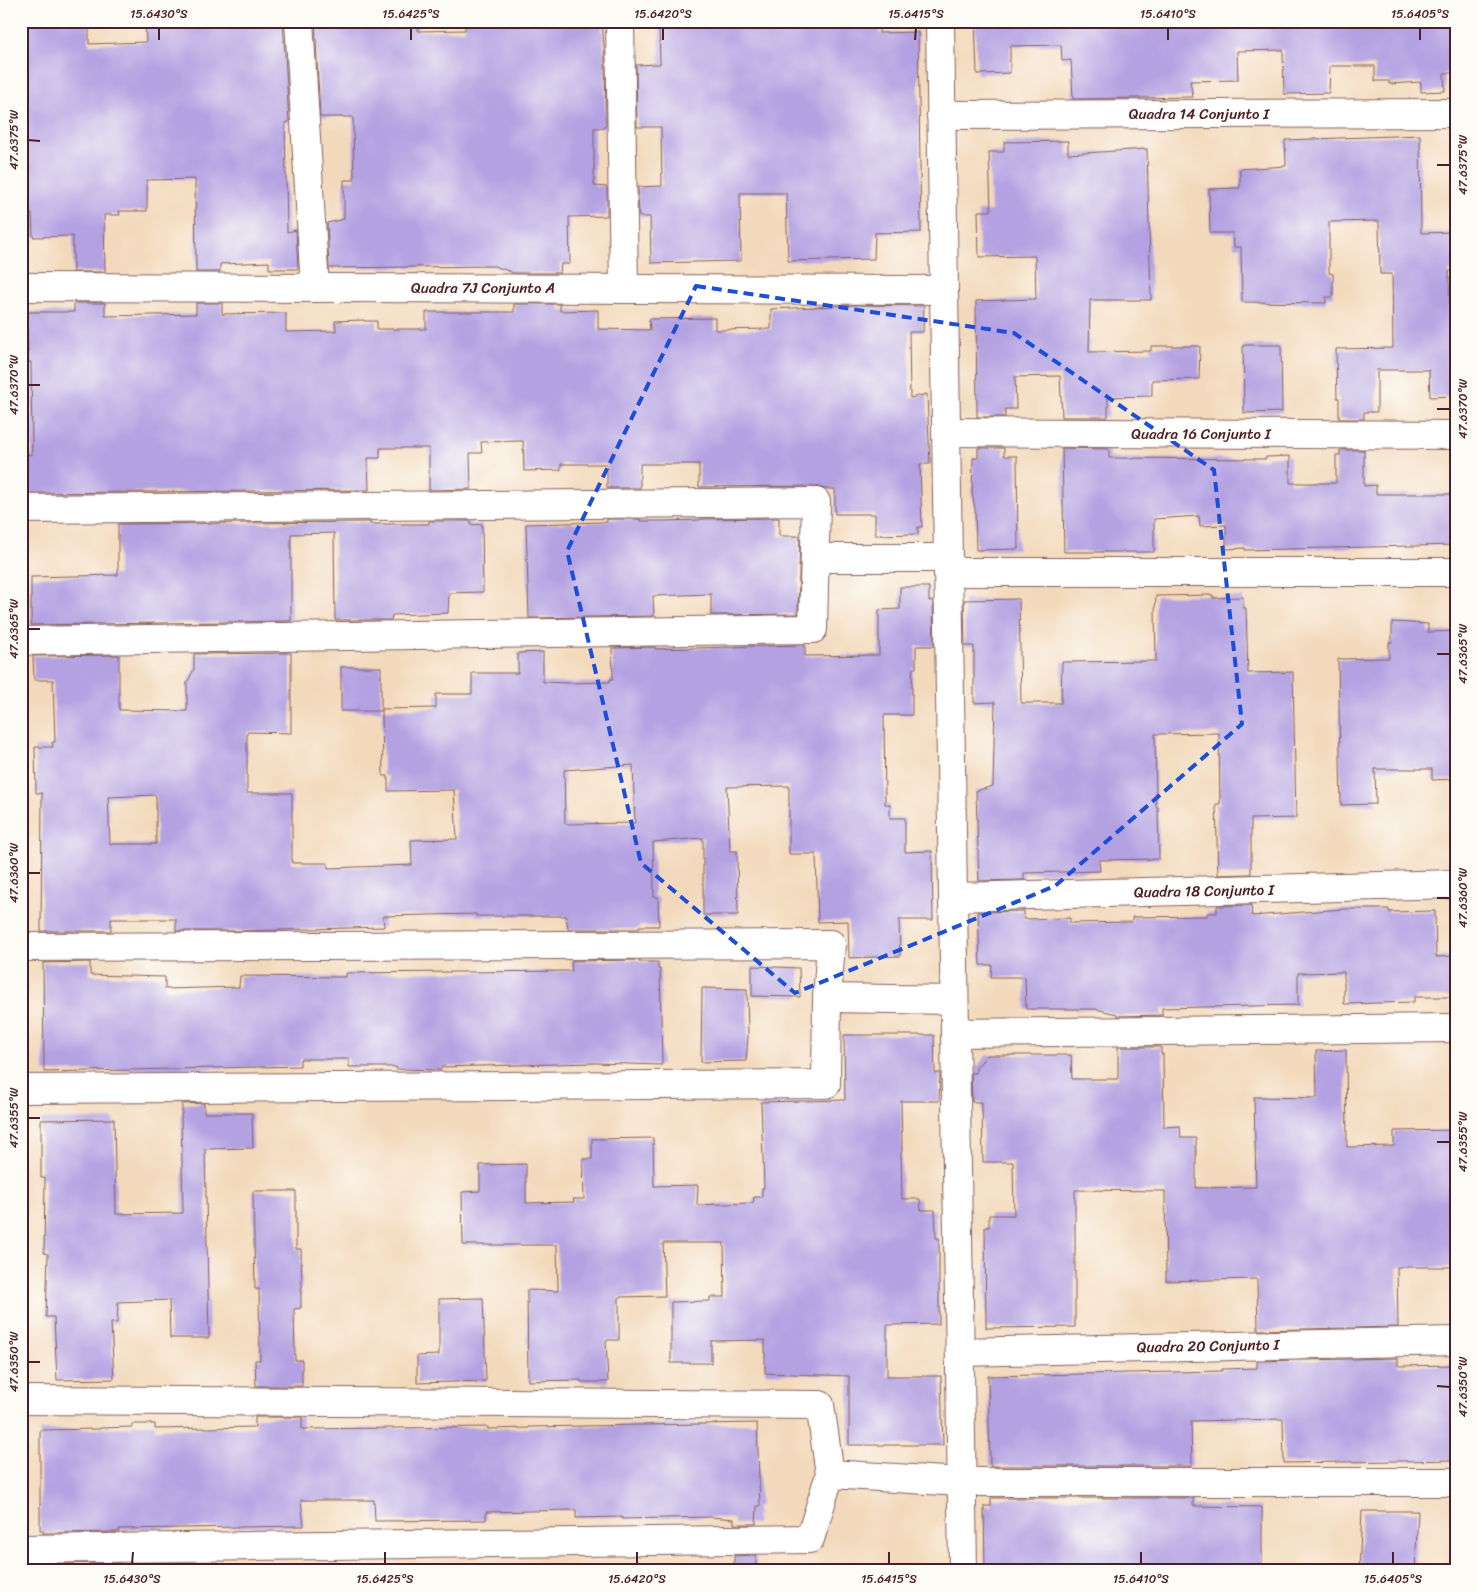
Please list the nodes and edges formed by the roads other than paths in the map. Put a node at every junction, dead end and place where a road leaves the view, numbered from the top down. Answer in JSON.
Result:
{"nodes":[{"id":1,"x":299,"y":21,"type":"edge"},
{"id":2,"x":620,"y":21,"type":"edge"},
{"id":3,"x":940,"y":21,"type":"edge"},
{"id":4,"x":1456,"y":113,"type":"edge"},
{"id":5,"x":941,"y":115,"type":"junction"},
{"id":6,"x":21,"y":287,"type":"edge"},
{"id":7,"x":314,"y":288,"type":"junction"},
{"id":8,"x":624,"y":288,"type":"junction"},
{"id":9,"x":944,"y":290,"type":"junction"},
{"id":10,"x":946,"y":432,"type":"junction"},
{"id":11,"x":1456,"y":435,"type":"edge"},
{"id":12,"x":21,"y":508,"type":"edge"},
{"id":13,"x":815,"y":558,"type":"junction"},
{"id":14,"x":948,"y":565,"type":"junction"},
{"id":15,"x":1456,"y":572,"type":"edge"},
{"id":16,"x":21,"y":641,"type":"edge"},
{"id":17,"x":1456,"y":884,"type":"edge"},
{"id":18,"x":953,"y":897,"type":"junction"},
{"id":19,"x":21,"y":947,"type":"edge"},
{"id":20,"x":827,"y":998,"type":"junction"},
{"id":21,"x":954,"y":1000,"type":"junction"},
{"id":22,"x":1456,"y":1028,"type":"edge"},
{"id":23,"x":954,"y":1033,"type":"junction"},
{"id":24,"x":21,"y":1089,"type":"edge"},
{"id":25,"x":1456,"y":1341,"type":"edge"},
{"id":26,"x":960,"y":1352,"type":"junction"},
{"id":27,"x":21,"y":1400,"type":"edge"},
{"id":28,"x":830,"y":1474,"type":"junction"},
{"id":29,"x":961,"y":1482,"type":"junction"},
{"id":30,"x":1456,"y":1482,"type":"edge"},
{"id":31,"x":21,"y":1549,"type":"edge"},
{"id":32,"x":963,"y":1571,"type":"edge"}],
"edges":[{"from":1,"to":7,"type":"street"},
{"from":2,"to":8,"type":"street"},
{"from":3,"to":5,"type":"street"},
{"from":4,"to":5,"type":"street","name":"Quadra 14 Conjunto I"},
{"from":5,"to":9,"type":"street"},
{"from":6,"to":7,"type":"street","name":"Quadra 7J Conjunto A"},
{"from":7,"to":8,"type":"street","name":"Quadra 7J Conjunto A"},
{"from":8,"to":9,"type":"street","name":"Quadra 7J Conjunto A"},
{"from":9,"to":10,"type":"street"},
{"from":10,"to":11,"type":"street","name":"Quadra 16 Conjunto I"},
{"from":10,"to":14,"type":"street"},
{"from":12,"to":13,"type":"street"},
{"from":13,"to":14,"type":"street"},
{"from":13,"to":16,"type":"street"},
{"from":14,"to":15,"type":"street"},
{"from":14,"to":18,"type":"street"},
{"from":17,"to":18,"type":"street","name":"Quadra 18 Conjunto I"},
{"from":18,"to":21,"type":"street"},
{"from":19,"to":20,"type":"street"},
{"from":20,"to":21,"type":"street"},
{"from":20,"to":24,"type":"street"},
{"from":21,"to":23,"type":"street"},
{"from":22,"to":23,"type":"street"},
{"from":23,"to":26,"type":"street"},
{"from":25,"to":26,"type":"street","name":"Quadra 20 Conjunto I"},
{"from":26,"to":29,"type":"street"},
{"from":27,"to":28,"type":"street"},
{"from":28,"to":29,"type":"street"},
{"from":28,"to":31,"type":"street"},
{"from":29,"to":30,"type":"street"},
{"from":29,"to":32,"type":"street"}]}
